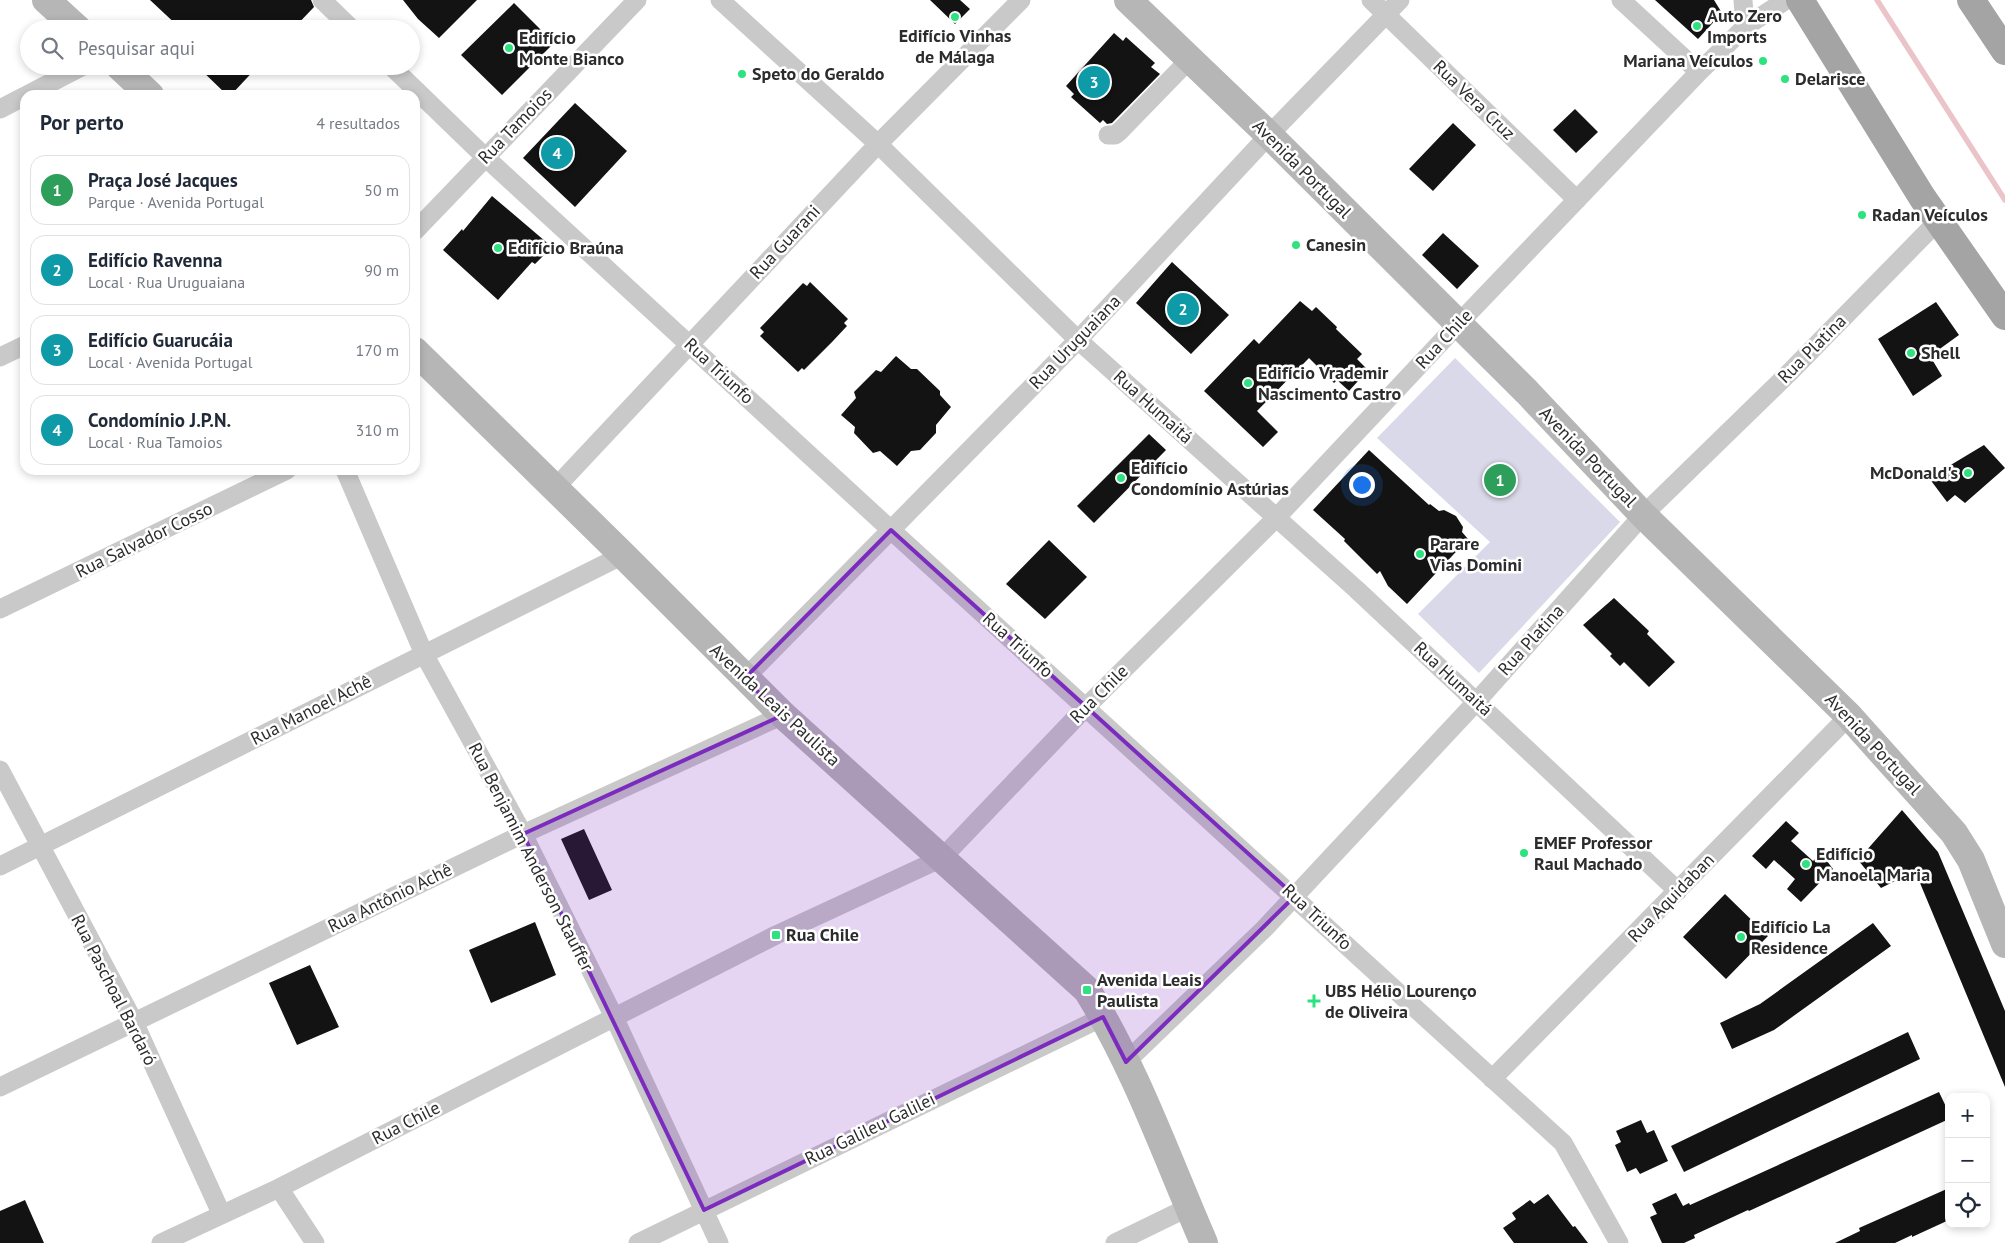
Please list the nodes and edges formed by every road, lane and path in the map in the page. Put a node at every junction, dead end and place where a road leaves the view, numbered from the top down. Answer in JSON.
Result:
{"nodes":[{"id":1,"x":46,"y":0,"type":"edge"},
{"id":2,"x":322,"y":0,"type":"edge"},
{"id":3,"x":637,"y":0,"type":"edge"},
{"id":4,"x":720,"y":0,"type":"edge"},
{"id":5,"x":1020,"y":0,"type":"edge"},
{"id":6,"x":1128,"y":0,"type":"edge"},
{"id":7,"x":1371,"y":0,"type":"edge"},
{"id":8,"x":1400,"y":0,"type":"edge"},
{"id":9,"x":1621,"y":0,"type":"edge"},
{"id":10,"x":1743,"y":0,"type":"edge"},
{"id":11,"x":1786,"y":0,"type":"edge"},
{"id":12,"x":1800,"y":0,"type":"edge"},
{"id":13,"x":1823,"y":0,"type":"edge"},
{"id":14,"x":1971,"y":0,"type":"edge"},
{"id":15,"x":1387,"y":15,"type":"junction"},
{"id":16,"x":68,"y":20,"type":"edge"},
{"id":17,"x":343,"y":20,"type":"edge"},
{"id":18,"x":1744,"y":27,"type":"junction"},
{"id":19,"x":1819,"y":32,"type":"junction"},
{"id":20,"x":2001,"y":41,"type":"edge"},
{"id":21,"x":1190,"y":59,"type":"junction"},
{"id":22,"x":1699,"y":72,"type":"junction"},
{"id":23,"x":66,"y":75,"type":"edge"},
{"id":24,"x":129,"y":75,"type":"edge"},
{"id":25,"x":400,"y":75,"type":"edge"},
{"id":26,"x":37,"y":90,"type":"edge"},
{"id":27,"x":145,"y":90,"type":"edge"},
{"id":28,"x":416,"y":90,"type":"edge"},
{"id":29,"x":420,"y":94,"type":"edge"},
{"id":30,"x":20,"y":99,"type":"edge"},
{"id":31,"x":0,"y":109,"type":"edge"},
{"id":32,"x":1269,"y":135,"type":"junction"},
{"id":33,"x":1108,"y":136,"type":"dead end"},
{"id":34,"x":878,"y":144,"type":"junction"},
{"id":35,"x":485,"y":157,"type":"junction"},
{"id":36,"x":1577,"y":200,"type":"junction"},
{"id":37,"x":1938,"y":221,"type":"junction"},
{"id":38,"x":420,"y":226,"type":"edge"},
{"id":39,"x":2005,"y":316,"type":"edge"},
{"id":40,"x":1458,"y":324,"type":"junction"},
{"id":41,"x":1078,"y":340,"type":"junction"},
{"id":42,"x":690,"y":343,"type":"junction"},
{"id":43,"x":20,"y":347,"type":"edge"},
{"id":44,"x":0,"y":357,"type":"edge"},
{"id":45,"x":420,"y":357,"type":"edge"},
{"id":46,"x":277,"y":475,"type":"edge"},
{"id":47,"x":347,"y":475,"type":"edge"},
{"id":48,"x":555,"y":488,"type":"junction"},
{"id":49,"x":1643,"y":515,"type":"junction"},
{"id":50,"x":1277,"y":517,"type":"junction"},
{"id":51,"x":891,"y":530,"type":"junction"},
{"id":52,"x":623,"y":555,"type":"junction"},
{"id":53,"x":0,"y":609,"type":"edge"},
{"id":54,"x":424,"y":654,"type":"junction"},
{"id":55,"x":744,"y":679,"type":"junction"},
{"id":56,"x":1477,"y":701,"type":"junction"},
{"id":57,"x":1086,"y":707,"type":"junction"},
{"id":58,"x":783,"y":715,"type":"junction"},
{"id":59,"x":1849,"y":716,"type":"junction"},
{"id":60,"x":0,"y":770,"type":"edge"},
{"id":61,"x":522,"y":834,"type":"junction"},
{"id":62,"x":39,"y":847,"type":"junction"},
{"id":63,"x":942,"y":858,"type":"junction"},
{"id":64,"x":0,"y":866,"type":"edge"},
{"id":65,"x":1678,"y":891,"type":"junction"},
{"id":66,"x":1295,"y":896,"type":"junction"},
{"id":67,"x":2005,"y":944,"type":"edge"},
{"id":68,"x":1103,"y":1016,"type":"junction"},
{"id":69,"x":614,"y":1018,"type":"junction"},
{"id":70,"x":134,"y":1022,"type":"junction"},
{"id":71,"x":1126,"y":1062,"type":"junction"},
{"id":72,"x":1492,"y":1079,"type":"junction"},
{"id":73,"x":0,"y":1087,"type":"edge"},
{"id":74,"x":279,"y":1188,"type":"junction"},
{"id":75,"x":1189,"y":1207,"type":"junction"},
{"id":76,"x":704,"y":1210,"type":"junction"},
{"id":77,"x":221,"y":1213,"type":"junction"},
{"id":78,"x":161,"y":1243,"type":"edge"},
{"id":79,"x":315,"y":1243,"type":"edge"},
{"id":80,"x":638,"y":1243,"type":"edge"},
{"id":81,"x":719,"y":1243,"type":"edge"},
{"id":82,"x":1115,"y":1243,"type":"edge"},
{"id":83,"x":1204,"y":1243,"type":"edge"},
{"id":84,"x":1619,"y":1243,"type":"edge"}],
"edges":[{"from":1,"to":16,"type":"street"},
{"from":2,"to":17,"type":"street"},
{"from":3,"to":35,"type":"street","name":"Rua Tamoios"},
{"from":4,"to":34,"type":"street","name":"Rua Humaitá"},
{"from":5,"to":34,"type":"street","name":"Rua Guarani"},
{"from":6,"to":21,"type":"street","name":"Avenida Portugal"},
{"from":7,"to":15,"type":"street","name":"Rua Vera Cruz"},
{"from":8,"to":15,"type":"street","name":"Rua Uruguaiana"},
{"from":9,"to":22,"type":"street"},
{"from":10,"to":18,"type":"street"},
{"from":11,"to":18,"type":"street","name":"Rua Chile"},
{"from":12,"to":19,"type":"main road"},
{"from":13,"to":19,"type":"main road"},
{"from":14,"to":20,"type":"main road"},
{"from":15,"to":32,"type":"street","name":"Rua Uruguaiana"},
{"from":15,"to":36,"type":"street","name":"Rua Vera Cruz"},
{"from":18,"to":22,"type":"street","name":"Rua Chile"},
{"from":19,"to":37,"type":"main road"},
{"from":21,"to":32,"type":"street","name":"Avenida Portugal"},
{"from":21,"to":33,"type":"street"},
{"from":22,"to":36,"type":"street","name":"Rua Chile"},
{"from":23,"to":26,"type":"street"},
{"from":24,"to":27,"type":"street"},
{"from":25,"to":28,"type":"street","name":"Rua Triunfo"},
{"from":29,"to":35,"type":"street","name":"Rua Triunfo"},
{"from":30,"to":31,"type":"street"},
{"from":32,"to":40,"type":"street","name":"Avenida Portugal"},
{"from":32,"to":41,"type":"street","name":"Rua Uruguaiana"},
{"from":34,"to":41,"type":"street","name":"Rua Humaitá"},
{"from":34,"to":42,"type":"street","name":"Rua Guarani"},
{"from":35,"to":38,"type":"street","name":"Rua Tamoios"},
{"from":35,"to":42,"type":"street","name":"Rua Triunfo"},
{"from":36,"to":40,"type":"street","name":"Rua Chile"},
{"from":37,"to":39,"type":"main road"},
{"from":37,"to":49,"type":"street","name":"Rua Platina"},
{"from":40,"to":49,"type":"street","name":"Avenida Portugal"},
{"from":40,"to":50,"type":"street","name":"Rua Chile"},
{"from":41,"to":50,"type":"street","name":"Rua Humaitá"},
{"from":41,"to":51,"type":"street","name":"Rua Uruguaiana"},
{"from":42,"to":48,"type":"street","name":"Rua Guarani"},
{"from":42,"to":51,"type":"street","name":"Rua Triunfo"},
{"from":43,"to":44,"type":"street"},
{"from":45,"to":48,"type":"street","name":"Avenida Leais Paulista"},
{"from":46,"to":53,"type":"street","name":"Rua Salvador Cosso"},
{"from":47,"to":54,"type":"street","name":"Rua Benjamim Anderson Stauffer"},
{"from":48,"to":52,"type":"street","name":"Avenida Leais Paulista"},
{"from":49,"to":56,"type":"street","name":"Rua Platina"},
{"from":49,"to":59,"type":"street","name":"Avenida Portugal"},
{"from":50,"to":56,"type":"street","name":"Rua Humaitá"},
{"from":50,"to":57,"type":"street","name":"Rua Chile"},
{"from":51,"to":55,"type":"street","name":"Rua Uruguaiana"},
{"from":51,"to":57,"type":"street","name":"Rua Triunfo"},
{"from":52,"to":54,"type":"street","name":"Rua Manoel Achê"},
{"from":52,"to":55,"type":"street","name":"Avenida Leais Paulista"},
{"from":54,"to":61,"type":"street","name":"Rua Benjamim Anderson Stauffer"},
{"from":54,"to":62,"type":"street","name":"Rua Manoel Achê"},
{"from":55,"to":58,"type":"street","name":"Avenida Leais Paulista"},
{"from":56,"to":65,"type":"street","name":"Rua Humaitá"},
{"from":56,"to":66,"type":"street","name":"Rua Platina"},
{"from":57,"to":63,"type":"street","name":"Rua Chile"},
{"from":57,"to":66,"type":"street","name":"Rua Triunfo"},
{"from":58,"to":61,"type":"street","name":"Rua Antônio Achê"},
{"from":58,"to":63,"type":"street","name":"Avenida Leais Paulista"},
{"from":59,"to":65,"type":"street","name":"Rua Aquidaban"},
{"from":59,"to":67,"type":"street","name":"Avenida Portugal"},
{"from":60,"to":62,"type":"street","name":"Rua Paschoal Bardaró"},
{"from":61,"to":69,"type":"street","name":"Rua Benjamim Anderson Stauffer"},
{"from":61,"to":70,"type":"street","name":"Rua Antônio Achê"},
{"from":62,"to":64,"type":"street","name":"Rua Manoel Achê"},
{"from":62,"to":70,"type":"street","name":"Rua Paschoal Bardaró"},
{"from":63,"to":68,"type":"street","name":"Avenida Leais Paulista"},
{"from":63,"to":69,"type":"street","name":"Rua Chile"},
{"from":65,"to":72,"type":"street","name":"Rua Aquidaban"},
{"from":66,"to":71,"type":"street","name":"Rua Platina"},
{"from":66,"to":72,"type":"street","name":"Rua Triunfo"},
{"from":68,"to":71,"type":"street","name":"Avenida Leais Paulista"},
{"from":68,"to":76,"type":"street","name":"Rua Galileu Galilei"},
{"from":69,"to":74,"type":"street","name":"Rua Chile"},
{"from":69,"to":76,"type":"street","name":"Rua Benjamim Anderson Stauffer"},
{"from":70,"to":73,"type":"street","name":"Rua Antônio Achê"},
{"from":70,"to":77,"type":"street","name":"Rua Paschoal Bardaró"},
{"from":71,"to":75,"type":"street","name":"Avenida Leais Paulista"},
{"from":72,"to":84,"type":"street","name":"Rua Triunfo"},
{"from":74,"to":77,"type":"street","name":"Rua Chile"},
{"from":74,"to":79,"type":"street"},
{"from":75,"to":82,"type":"street"},
{"from":75,"to":83,"type":"street","name":"Avenida Leais Paulista"},
{"from":76,"to":80,"type":"street","name":"Rua Galileu Galilei"},
{"from":76,"to":81,"type":"street","name":"Rua Benjamim Anderson Stauffer"},
{"from":77,"to":78,"type":"street","name":"Rua Chile"}]}
